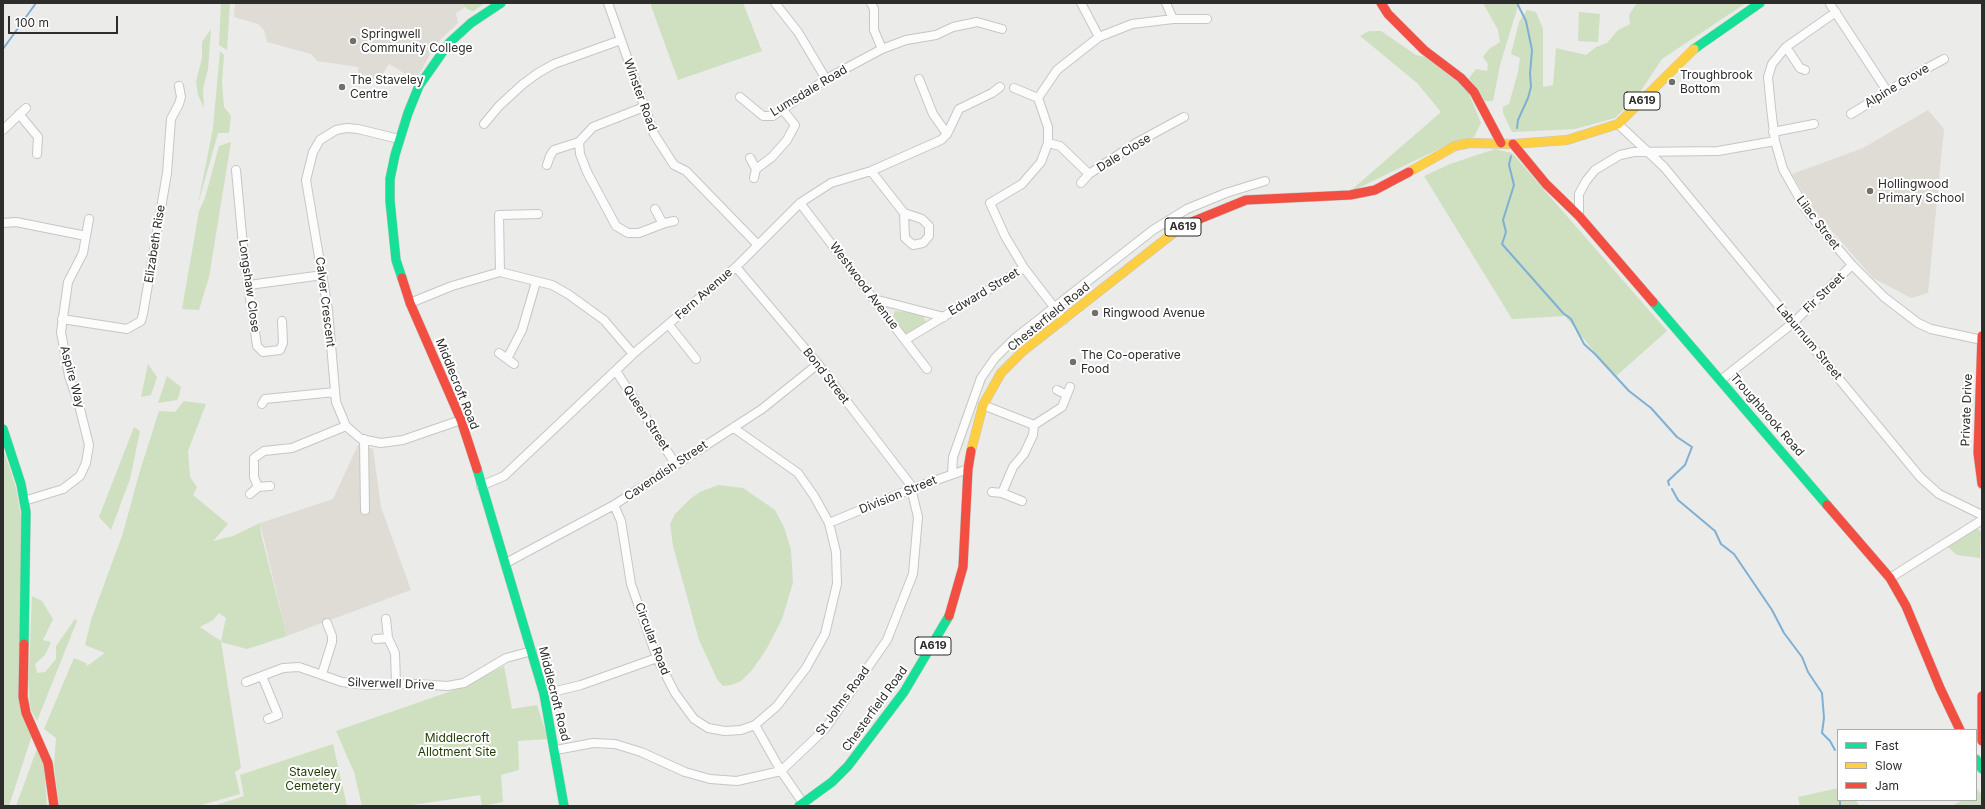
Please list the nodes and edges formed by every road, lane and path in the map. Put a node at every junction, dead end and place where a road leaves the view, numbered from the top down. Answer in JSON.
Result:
{"nodes":[{"id":1,"x":501,"y":3,"type":"edge"},
{"id":2,"x":608,"y":3,"type":"edge"},
{"id":3,"x":775,"y":3,"type":"edge"},
{"id":4,"x":871,"y":3,"type":"edge"},
{"id":5,"x":1081,"y":3,"type":"edge"},
{"id":6,"x":1166,"y":3,"type":"edge"},
{"id":7,"x":1381,"y":3,"type":"edge"},
{"id":8,"x":1760,"y":3,"type":"edge"},
{"id":9,"x":1830,"y":4,"type":"edge"},
{"id":10,"x":1836,"y":12,"type":"junction"},
{"id":11,"x":1172,"y":19,"type":"junction"},
{"id":12,"x":1207,"y":19,"type":"dead end"},
{"id":13,"x":1002,"y":29,"type":"dead end"},
{"id":14,"x":1099,"y":37,"type":"junction"},
{"id":15,"x":621,"y":40,"type":"junction"},
{"id":16,"x":1786,"y":47,"type":"junction"},
{"id":17,"x":882,"y":49,"type":"junction"},
{"id":18,"x":1944,"y":59,"type":"dead end"},
{"id":19,"x":1805,"y":70,"type":"dead end"},
{"id":20,"x":826,"y":79,"type":"junction"},
{"id":21,"x":919,"y":79,"type":"dead end"},
{"id":22,"x":179,"y":86,"type":"dead end"},
{"id":23,"x":1000,"y":87,"type":"dead end"},
{"id":24,"x":1014,"y":88,"type":"dead end"},
{"id":25,"x":1887,"y":91,"type":"junction"},
{"id":26,"x":740,"y":97,"type":"dead end"},
{"id":27,"x":1038,"y":98,"type":"junction"},
{"id":28,"x":26,"y":108,"type":"dead end"},
{"id":29,"x":644,"y":108,"type":"junction"},
{"id":30,"x":783,"y":110,"type":"junction"},
{"id":31,"x":19,"y":114,"type":"junction"},
{"id":32,"x":1851,"y":114,"type":"dead end"},
{"id":33,"x":1184,"y":117,"type":"dead end"},
{"id":34,"x":484,"y":124,"type":"dead end"},
{"id":35,"x":1618,"y":124,"type":"junction"},
{"id":36,"x":1814,"y":124,"type":"dead end"},
{"id":37,"x":3,"y":130,"type":"edge"},
{"id":38,"x":1773,"y":132,"type":"junction"},
{"id":39,"x":947,"y":134,"type":"junction"},
{"id":40,"x":399,"y":139,"type":"junction"},
{"id":41,"x":1775,"y":141,"type":"junction"},
{"id":42,"x":579,"y":142,"type":"junction"},
{"id":43,"x":1048,"y":143,"type":"junction"},
{"id":44,"x":1501,"y":143,"type":"junction"},
{"id":45,"x":1513,"y":144,"type":"junction"},
{"id":46,"x":1649,"y":152,"type":"junction"},
{"id":47,"x":37,"y":154,"type":"dead end"},
{"id":48,"x":750,"y":158,"type":"dead end"},
{"id":49,"x":547,"y":166,"type":"dead end"},
{"id":50,"x":756,"y":169,"type":"junction"},
{"id":51,"x":236,"y":170,"type":"dead end"},
{"id":52,"x":871,"y":171,"type":"junction"},
{"id":53,"x":1089,"y":174,"type":"junction"},
{"id":54,"x":754,"y":178,"type":"dead end"},
{"id":55,"x":1265,"y":181,"type":"dead end"},
{"id":56,"x":1081,"y":183,"type":"dead end"},
{"id":57,"x":800,"y":203,"type":"junction"},
{"id":58,"x":655,"y":209,"type":"dead end"},
{"id":59,"x":904,"y":213,"type":"dead end"},
{"id":60,"x":538,"y":214,"type":"dead end"},
{"id":61,"x":1579,"y":216,"type":"junction"},
{"id":62,"x":89,"y":220,"type":"dead end"},
{"id":63,"x":674,"y":221,"type":"dead end"},
{"id":64,"x":3,"y":223,"type":"edge"},
{"id":65,"x":663,"y":224,"type":"junction"},
{"id":66,"x":86,"y":236,"type":"junction"},
{"id":67,"x":757,"y":244,"type":"junction"},
{"id":68,"x":1852,"y":265,"type":"junction"},
{"id":69,"x":736,"y":267,"type":"junction"},
{"id":70,"x":1024,"y":268,"type":"junction"},
{"id":71,"x":500,"y":272,"type":"junction"},
{"id":72,"x":323,"y":275,"type":"junction"},
{"id":73,"x":536,"y":282,"type":"junction"},
{"id":74,"x":249,"y":285,"type":"junction"},
{"id":75,"x":874,"y":299,"type":"junction"},
{"id":76,"x":410,"y":302,"type":"junction"},
{"id":77,"x":1053,"y":307,"type":"junction"},
{"id":78,"x":944,"y":317,"type":"junction"},
{"id":79,"x":62,"y":319,"type":"junction"},
{"id":80,"x":1064,"y":320,"type":"junction"},
{"id":81,"x":282,"y":321,"type":"dead end"},
{"id":82,"x":1793,"y":323,"type":"junction"},
{"id":83,"x":669,"y":325,"type":"junction"},
{"id":84,"x":1982,"y":339,"type":"edge"},
{"id":85,"x":904,"y":340,"type":"junction"},
{"id":86,"x":499,"y":353,"type":"dead end"},
{"id":87,"x":633,"y":354,"type":"junction"},
{"id":88,"x":507,"y":359,"type":"junction"},
{"id":89,"x":696,"y":359,"type":"dead end"},
{"id":90,"x":514,"y":364,"type":"dead end"},
{"id":91,"x":818,"y":364,"type":"junction"},
{"id":92,"x":927,"y":369,"type":"dead end"},
{"id":93,"x":616,"y":371,"type":"junction"},
{"id":94,"x":1721,"y":380,"type":"junction"},
{"id":95,"x":1057,"y":390,"type":"dead end"},
{"id":96,"x":335,"y":392,"type":"junction"},
{"id":97,"x":262,"y":404,"type":"dead end"},
{"id":98,"x":983,"y":405,"type":"junction"},
{"id":99,"x":461,"y":420,"type":"junction"},
{"id":100,"x":1034,"y":425,"type":"junction"},
{"id":101,"x":346,"y":426,"type":"junction"},
{"id":102,"x":734,"y":427,"type":"junction"},
{"id":103,"x":3,"y":429,"type":"edge"},
{"id":104,"x":364,"y":439,"type":"junction"},
{"id":105,"x":676,"y":465,"type":"junction"},
{"id":106,"x":968,"y":469,"type":"junction"},
{"id":107,"x":952,"y":474,"type":"junction"},
{"id":108,"x":1982,"y":484,"type":"edge"},
{"id":109,"x":270,"y":486,"type":"dead end"},
{"id":110,"x":481,"y":486,"type":"junction"},
{"id":111,"x":258,"y":487,"type":"junction"},
{"id":112,"x":911,"y":489,"type":"junction"},
{"id":113,"x":992,"y":492,"type":"dead end"},
{"id":114,"x":1002,"y":493,"type":"junction"},
{"id":115,"x":250,"y":494,"type":"dead end"},
{"id":116,"x":24,"y":501,"type":"junction"},
{"id":117,"x":1022,"y":501,"type":"dead end"},
{"id":118,"x":614,"y":505,"type":"junction"},
{"id":119,"x":365,"y":510,"type":"dead end"},
{"id":120,"x":1982,"y":515,"type":"edge"},
{"id":121,"x":1982,"y":520,"type":"edge"},
{"id":122,"x":829,"y":523,"type":"junction"},
{"id":123,"x":506,"y":563,"type":"junction"},
{"id":124,"x":1890,"y":578,"type":"junction"},
{"id":125,"x":386,"y":619,"type":"dead end"},
{"id":126,"x":327,"y":624,"type":"dead end"},
{"id":127,"x":388,"y":638,"type":"junction"},
{"id":128,"x":376,"y":639,"type":"dead end"},
{"id":129,"x":532,"y":651,"type":"junction"},
{"id":130,"x":657,"y":658,"type":"junction"},
{"id":131,"x":322,"y":674,"type":"junction"},
{"id":132,"x":262,"y":676,"type":"junction"},
{"id":133,"x":246,"y":682,"type":"dead end"},
{"id":134,"x":396,"y":684,"type":"junction"},
{"id":135,"x":544,"y":694,"type":"junction"},
{"id":136,"x":1982,"y":696,"type":"edge"},
{"id":137,"x":268,"y":719,"type":"dead end"},
{"id":138,"x":755,"y":725,"type":"junction"},
{"id":139,"x":1960,"y":729,"type":"edge"},
{"id":140,"x":1982,"y":741,"type":"edge"},
{"id":141,"x":556,"y":750,"type":"junction"},
{"id":142,"x":781,"y":771,"type":"junction"},
{"id":143,"x":801,"y":805,"type":"edge"},
{"id":144,"x":54,"y":806,"type":"edge"},
{"id":145,"x":564,"y":806,"type":"edge"}],
"edges":[{"from":1,"to":40,"type":"main road","name":"Middlecroft Road"},
{"from":2,"to":15,"type":"street","name":"Winster Road"},
{"from":3,"to":20,"type":"street"},
{"from":4,"to":17,"type":"street"},
{"from":5,"to":14,"type":"street"},
{"from":6,"to":11,"type":"street"},
{"from":7,"to":44,"type":"main road"},
{"from":8,"to":35,"type":"main road","number":"A619"},
{"from":9,"to":10,"type":"street"},
{"from":10,"to":16,"type":"street","name":"Lilac Street"},
{"from":10,"to":25,"type":"street"},
{"from":11,"to":12,"type":"street"},
{"from":11,"to":14,"type":"street"},
{"from":13,"to":17,"type":"street","name":"Lumsdale Road"},
{"from":14,"to":27,"type":"street"},
{"from":15,"to":29,"type":"street","name":"Winster Road"},
{"from":15,"to":34,"type":"street"},
{"from":16,"to":19,"type":"street"},
{"from":16,"to":38,"type":"street","name":"Lilac Street"},
{"from":17,"to":20,"type":"street","name":"Lumsdale Road"},
{"from":18,"to":25,"type":"street","name":"Alpine Grove"},
{"from":20,"to":30,"type":"street","name":"Lumsdale Road"},
{"from":21,"to":39,"type":"street"},
{"from":22,"to":79,"type":"street","name":"Elizabeth Rise"},
{"from":23,"to":39,"type":"street"},
{"from":24,"to":27,"type":"street"},
{"from":25,"to":32,"type":"street","name":"Alpine Grove"},
{"from":26,"to":30,"type":"street","name":"Lumsdale Road"},
{"from":27,"to":43,"type":"street"},
{"from":28,"to":31,"type":"street"},
{"from":29,"to":42,"type":"street"},
{"from":29,"to":67,"type":"street","name":"Winster Road"},
{"from":30,"to":50,"type":"street"},
{"from":31,"to":37,"type":"street"},
{"from":31,"to":47,"type":"street"},
{"from":33,"to":53,"type":"street","name":"Dale Close"},
{"from":35,"to":45,"type":"main road","number":"A619"},
{"from":35,"to":46,"type":"street","name":"Laburnum Street"},
{"from":36,"to":38,"type":"street"},
{"from":38,"to":41,"type":"street","name":"Lilac Street"},
{"from":39,"to":52,"type":"street","name":"Fern Avenue"},
{"from":40,"to":72,"type":"street","name":"Calver Crescent"},
{"from":40,"to":76,"type":"main road","name":"Middlecroft Road"},
{"from":41,"to":46,"type":"street"},
{"from":41,"to":68,"type":"street","name":"Lilac Street"},
{"from":42,"to":49,"type":"street"},
{"from":42,"to":65,"type":"street"},
{"from":43,"to":53,"type":"street","name":"Dale Close"},
{"from":43,"to":70,"type":"street"},
{"from":44,"to":45,"type":"main road","number":"A619"},
{"from":44,"to":80,"type":"main road","name":"Chesterfield Road","number":"A619"},
{"from":45,"to":61,"type":"main road","name":"Troughbrook Road"},
{"from":46,"to":61,"type":"street"},
{"from":46,"to":82,"type":"street","name":"Laburnum Street"},
{"from":48,"to":50,"type":"street"},
{"from":50,"to":54,"type":"street"},
{"from":51,"to":74,"type":"street","name":"Longshaw Close"},
{"from":52,"to":57,"type":"street","name":"Fern Avenue"},
{"from":52,"to":59,"type":"street"},
{"from":53,"to":56,"type":"street"},
{"from":55,"to":77,"type":"street","name":"Chesterfield Road"},
{"from":57,"to":67,"type":"street","name":"Fern Avenue"},
{"from":57,"to":75,"type":"street","name":"Westwood Avenue"},
{"from":58,"to":65,"type":"street"},
{"from":60,"to":71,"type":"street"},
{"from":61,"to":94,"type":"main road","name":"Troughbrook Road"},
{"from":62,"to":66,"type":"street","name":"Aspire Way"},
{"from":63,"to":65,"type":"street"},
{"from":64,"to":66,"type":"street"},
{"from":66,"to":79,"type":"street","name":"Aspire Way"},
{"from":67,"to":69,"type":"street","name":"Fern Avenue"},
{"from":68,"to":82,"type":"street","name":"Fir Street"},
{"from":68,"to":84,"type":"street","name":"Lilac Street"},
{"from":69,"to":83,"type":"street","name":"Fern Avenue"},
{"from":69,"to":91,"type":"street","name":"Bond Street"},
{"from":70,"to":77,"type":"street"},
{"from":70,"to":78,"type":"street","name":"Edward Street"},
{"from":71,"to":73,"type":"street"},
{"from":71,"to":76,"type":"street"},
{"from":72,"to":74,"type":"street"},
{"from":72,"to":96,"type":"street","name":"Calver Crescent"},
{"from":73,"to":87,"type":"street"},
{"from":73,"to":88,"type":"street"},
{"from":74,"to":81,"type":"street","name":"Longshaw Close"},
{"from":75,"to":78,"type":"street","name":"Edward Street"},
{"from":75,"to":85,"type":"street","name":"Westwood Avenue"},
{"from":76,"to":99,"type":"main road","name":"Middlecroft Road"},
{"from":77,"to":80,"type":"street"},
{"from":77,"to":107,"type":"street","name":"Chesterfield Road"},
{"from":78,"to":85,"type":"street"},
{"from":79,"to":116,"type":"street","name":"Aspire Way"},
{"from":80,"to":98,"type":"main road","name":"Chesterfield Road","number":"A619"},
{"from":82,"to":94,"type":"street","name":"Fir Street"},
{"from":82,"to":120,"type":"street","name":"Laburnum Street"},
{"from":83,"to":87,"type":"street","name":"Fern Avenue"},
{"from":83,"to":89,"type":"street"},
{"from":84,"to":108,"type":"main road","name":"Private Drive"},
{"from":85,"to":92,"type":"street","name":"Westwood Avenue"},
{"from":86,"to":88,"type":"street"},
{"from":87,"to":93,"type":"street","name":"Fern Avenue"},
{"from":88,"to":90,"type":"street"},
{"from":91,"to":102,"type":"street","name":"Cavendish Street"},
{"from":91,"to":112,"type":"street","name":"Bond Street"},
{"from":93,"to":105,"type":"street","name":"Queen Street"},
{"from":93,"to":110,"type":"street","name":"Fern Avenue"},
{"from":94,"to":124,"type":"main road","name":"Troughbrook Road"},
{"from":95,"to":100,"type":"street"},
{"from":96,"to":97,"type":"street"},
{"from":96,"to":101,"type":"street","name":"Calver Crescent"},
{"from":98,"to":100,"type":"street"},
{"from":98,"to":106,"type":"main road","name":"Chesterfield Road","number":"A619"},
{"from":99,"to":104,"type":"street","name":"Calver Crescent"},
{"from":99,"to":110,"type":"main road","name":"Middlecroft Road"},
{"from":100,"to":114,"type":"street"},
{"from":101,"to":104,"type":"street","name":"Calver Crescent"},
{"from":101,"to":111,"type":"street"},
{"from":102,"to":105,"type":"street","name":"Cavendish Street"},
{"from":102,"to":122,"type":"street","name":"Circular Road"},
{"from":103,"to":116,"type":"main road"},
{"from":104,"to":119,"type":"street"},
{"from":105,"to":118,"type":"street","name":"Cavendish Street"},
{"from":106,"to":107,"type":"street","name":"Division Street"},
{"from":106,"to":143,"type":"main road","name":"Chesterfield Road","number":"A619"},
{"from":107,"to":112,"type":"street","name":"Division Street"},
{"from":109,"to":111,"type":"street"},
{"from":110,"to":123,"type":"main road","name":"Middlecroft Road"},
{"from":111,"to":115,"type":"street"},
{"from":112,"to":122,"type":"street","name":"Division Street"},
{"from":112,"to":142,"type":"street","name":"St Johns Road"},
{"from":113,"to":114,"type":"street"},
{"from":114,"to":117,"type":"street"},
{"from":116,"to":144,"type":"main road"},
{"from":118,"to":123,"type":"street","name":"Cavendish Street"},
{"from":118,"to":130,"type":"street","name":"Circular Road"},
{"from":121,"to":124,"type":"street"},
{"from":122,"to":138,"type":"street","name":"Circular Road"},
{"from":123,"to":129,"type":"main road","name":"Middlecroft Road"},
{"from":124,"to":139,"type":"main road","name":"Troughbrook Road"},
{"from":125,"to":127,"type":"street"},
{"from":126,"to":131,"type":"street"},
{"from":127,"to":128,"type":"street"},
{"from":127,"to":134,"type":"street"},
{"from":129,"to":134,"type":"street","name":"Silverwell Drive"},
{"from":129,"to":135,"type":"main road","name":"Middlecroft Road"},
{"from":130,"to":135,"type":"street"},
{"from":130,"to":138,"type":"street","name":"Circular Road"},
{"from":131,"to":132,"type":"street","name":"Silverwell Drive"},
{"from":131,"to":134,"type":"street","name":"Silverwell Drive"},
{"from":132,"to":133,"type":"street","name":"Silverwell Drive"},
{"from":132,"to":137,"type":"street"},
{"from":135,"to":141,"type":"main road","name":"Middlecroft Road"},
{"from":136,"to":140,"type":"main road"},
{"from":138,"to":142,"type":"street"},
{"from":141,"to":142,"type":"street"},
{"from":141,"to":145,"type":"main road","name":"Middlecroft Road"},
{"from":142,"to":143,"type":"street"}]}
